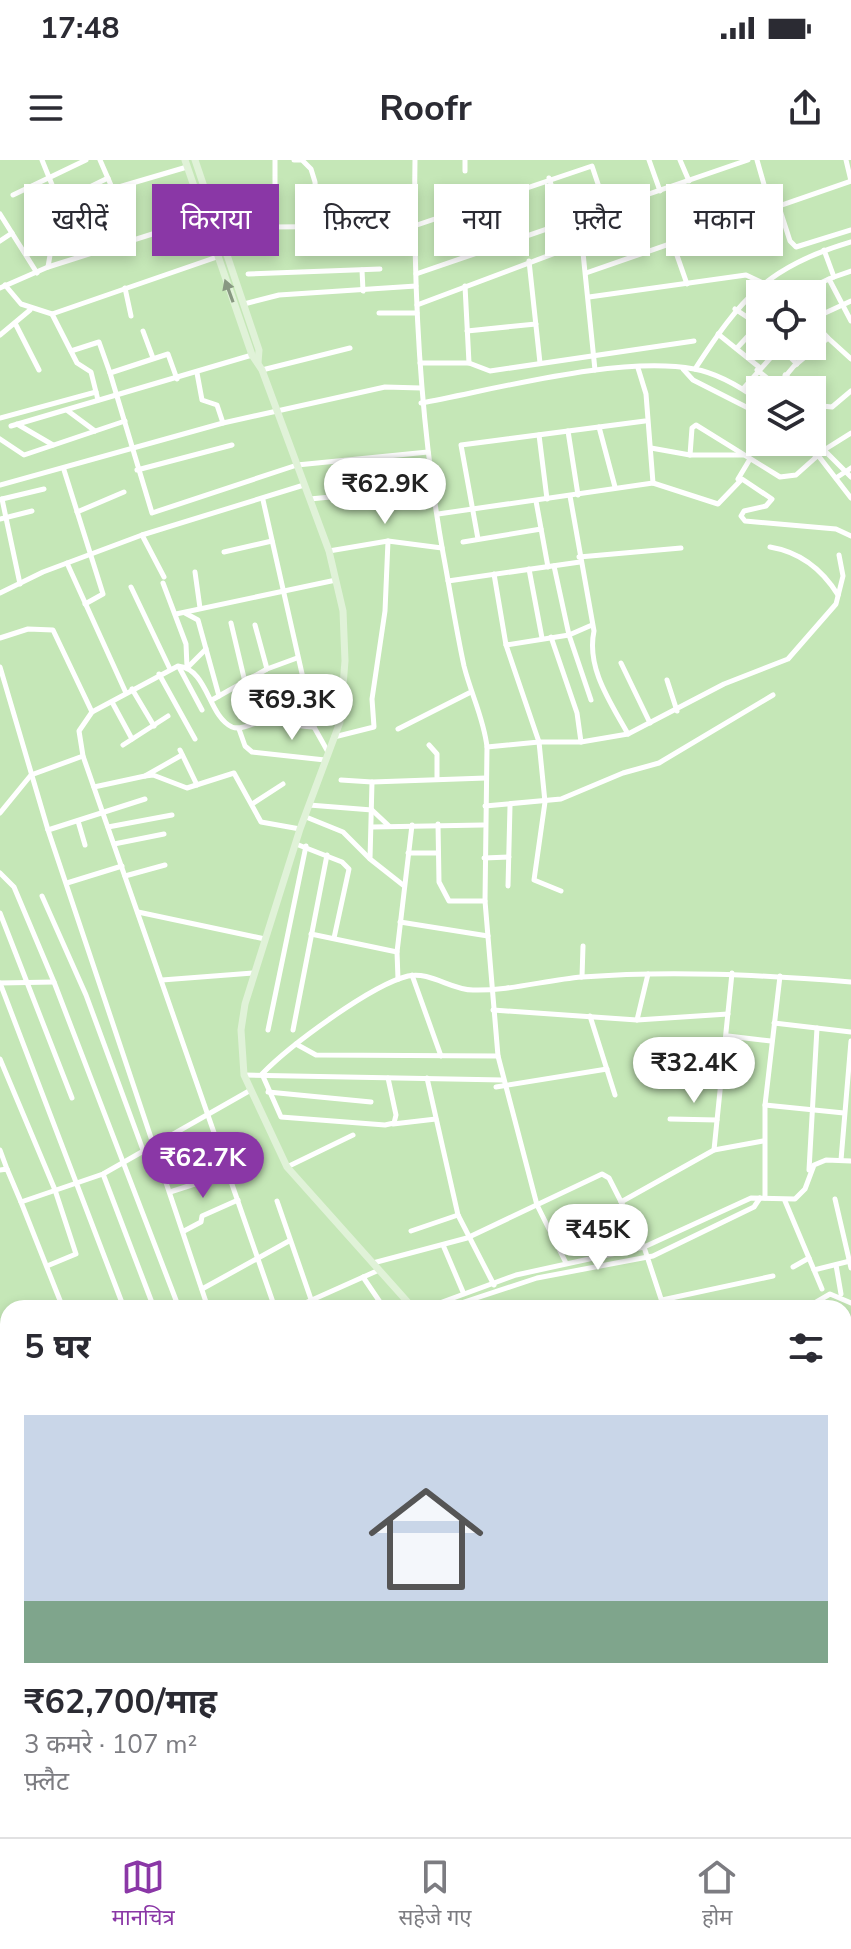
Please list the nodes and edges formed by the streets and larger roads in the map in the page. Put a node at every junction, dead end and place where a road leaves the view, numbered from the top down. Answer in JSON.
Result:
{"nodes":[{"id":1,"x":42,"y":160,"type":"edge"},
{"id":2,"x":86,"y":160,"type":"edge"},
{"id":3,"x":100,"y":160,"type":"edge"},
{"id":4,"x":195,"y":160,"type":"edge"},
{"id":5,"x":275,"y":160,"type":"edge"},
{"id":6,"x":294,"y":160,"type":"edge"},
{"id":7,"x":415,"y":160,"type":"edge"},
{"id":8,"x":465,"y":160,"type":"edge"},
{"id":9,"x":649,"y":160,"type":"edge"},
{"id":10,"x":680,"y":160,"type":"edge"},
{"id":11,"x":748,"y":160,"type":"edge"},
{"id":12,"x":757,"y":160,"type":"edge"},
{"id":13,"x":846,"y":160,"type":"edge"},
{"id":14,"x":728,"y":163,"type":"edge"},
{"id":15,"x":186,"y":164,"type":"edge"},
{"id":16,"x":465,"y":171,"type":"dead end"},
{"id":17,"x":49,"y":178,"type":"junction"},
{"id":18,"x":108,"y":178,"type":"junction"},
{"id":19,"x":549,"y":178,"type":"junction"},
{"id":20,"x":689,"y":181,"type":"junction"},
{"id":21,"x":52,"y":184,"type":"edge"},
{"id":22,"x":96,"y":184,"type":"edge"},
{"id":23,"x":110,"y":184,"type":"edge"},
{"id":24,"x":127,"y":184,"type":"edge"},
{"id":25,"x":192,"y":184,"type":"edge"},
{"id":26,"x":275,"y":184,"type":"edge"},
{"id":27,"x":315,"y":184,"type":"edge"},
{"id":28,"x":415,"y":184,"type":"edge"},
{"id":29,"x":551,"y":184,"type":"edge"},
{"id":30,"x":598,"y":184,"type":"edge"},
{"id":31,"x":764,"y":184,"type":"edge"},
{"id":32,"x":660,"y":191,"type":"junction"},
{"id":33,"x":650,"y":194,"type":"edge"},
{"id":34,"x":13,"y":195,"type":"dead end"},
{"id":35,"x":783,"y":206,"type":"edge"},
{"id":36,"x":0,"y":214,"type":"edge"},
{"id":37,"x":783,"y":219,"type":"edge"},
{"id":38,"x":418,"y":225,"type":"edge"},
{"id":39,"x":545,"y":228,"type":"edge"},
{"id":40,"x":851,"y":230,"type":"edge"},
{"id":41,"x":12,"y":233,"type":"junction"},
{"id":42,"x":0,"y":241,"type":"edge"},
{"id":43,"x":851,"y":242,"type":"edge"},
{"id":44,"x":666,"y":245,"type":"edge"},
{"id":45,"x":824,"y":250,"type":"junction"},
{"id":46,"x":50,"y":256,"type":"edge"},
{"id":47,"x":81,"y":256,"type":"edge"},
{"id":48,"x":415,"y":256,"type":"edge"},
{"id":49,"x":677,"y":256,"type":"edge"},
{"id":50,"x":217,"y":257,"type":"joint"},
{"id":51,"x":529,"y":261,"type":"junction"},
{"id":52,"x":48,"y":267,"type":"junction"},
{"id":53,"x":380,"y":269,"type":"dead end"},
{"id":54,"x":362,"y":270,"type":"junction"},
{"id":55,"x":851,"y":271,"type":"edge"},
{"id":56,"x":37,"y":273,"type":"junction"},
{"id":57,"x":586,"y":273,"type":"junction"},
{"id":58,"x":248,"y":274,"type":"dead end"},
{"id":59,"x":416,"y":274,"type":"junction"},
{"id":60,"x":832,"y":278,"type":"junction"},
{"id":61,"x":757,"y":280,"type":"edge"},
{"id":62,"x":769,"y":280,"type":"edge"},
{"id":63,"x":826,"y":281,"type":"edge"},
{"id":64,"x":687,"y":284,"type":"junction"},
{"id":65,"x":416,"y":286,"type":"junction"},
{"id":66,"x":465,"y":286,"type":"junction"},
{"id":67,"x":2,"y":287,"type":"edge"},
{"id":68,"x":125,"y":288,"type":"junction"},
{"id":69,"x":363,"y":291,"type":"junction"},
{"id":70,"x":589,"y":297,"type":"junction"},
{"id":71,"x":746,"y":299,"type":"edge"},
{"id":72,"x":851,"y":301,"type":"edge"},
{"id":73,"x":244,"y":304,"type":"junction"},
{"id":74,"x":417,"y":305,"type":"junction"},
{"id":75,"x":840,"y":305,"type":"junction"},
{"id":76,"x":735,"y":309,"type":"junction"},
{"id":77,"x":30,"y":310,"type":"junction"},
{"id":78,"x":826,"y":312,"type":"edge"},
{"id":79,"x":379,"y":313,"type":"dead end"},
{"id":80,"x":417,"y":313,"type":"junction"},
{"id":81,"x":52,"y":314,"type":"junction"},
{"id":82,"x":131,"y":316,"type":"dead end"},
{"id":83,"x":746,"y":316,"type":"edge"},
{"id":84,"x":851,"y":321,"type":"edge"},
{"id":85,"x":15,"y":323,"type":"junction"},
{"id":86,"x":536,"y":324,"type":"junction"},
{"id":87,"x":143,"y":331,"type":"dead end"},
{"id":88,"x":467,"y":331,"type":"junction"},
{"id":89,"x":718,"y":334,"type":"junction"},
{"id":90,"x":0,"y":335,"type":"edge"},
{"id":91,"x":826,"y":336,"type":"edge"},
{"id":92,"x":746,"y":338,"type":"edge"},
{"id":93,"x":828,"y":338,"type":"junction"},
{"id":94,"x":694,"y":341,"type":"dead end"},
{"id":95,"x":350,"y":348,"type":"dead end"},
{"id":96,"x":737,"y":348,"type":"junction"},
{"id":97,"x":71,"y":351,"type":"junction"},
{"id":98,"x":252,"y":355,"type":"junction"},
{"id":99,"x":596,"y":357,"type":"junction"},
{"id":100,"x":153,"y":358,"type":"junction"},
{"id":101,"x":851,"y":359,"type":"edge"},
{"id":102,"x":767,"y":360,"type":"edge"},
{"id":103,"x":793,"y":360,"type":"edge"},
{"id":104,"x":420,"y":363,"type":"junction"},
{"id":105,"x":469,"y":363,"type":"junction"},
{"id":106,"x":540,"y":363,"type":"junction"},
{"id":107,"x":797,"y":364,"type":"junction"},
{"id":108,"x":260,"y":366,"type":"junction"},
{"id":109,"x":638,"y":368,"type":"junction"},
{"id":110,"x":682,"y":368,"type":"junction"},
{"id":111,"x":695,"y":369,"type":"junction"},
{"id":112,"x":758,"y":369,"type":"junction"},
{"id":113,"x":39,"y":370,"type":"dead end"},
{"id":114,"x":595,"y":370,"type":"junction"},
{"id":115,"x":110,"y":373,"type":"junction"},
{"id":116,"x":197,"y":373,"type":"junction"},
{"id":117,"x":785,"y":375,"type":"edge"},
{"id":118,"x":765,"y":376,"type":"edge"},
{"id":119,"x":177,"y":379,"type":"junction"},
{"id":120,"x":715,"y":383,"type":"junction"},
{"id":121,"x":421,"y":388,"type":"junction"},
{"id":122,"x":743,"y":389,"type":"junction"},
{"id":123,"x":746,"y":391,"type":"edge"},
{"id":124,"x":851,"y":391,"type":"edge"},
{"id":125,"x":96,"y":392,"type":"junction"},
{"id":126,"x":116,"y":393,"type":"junction"},
{"id":127,"x":98,"y":400,"type":"junction"},
{"id":128,"x":421,"y":403,"type":"junction"},
{"id":129,"x":746,"y":404,"type":"edge"},
{"id":130,"x":826,"y":406,"type":"edge"},
{"id":131,"x":276,"y":410,"type":"junction"},
{"id":132,"x":68,"y":411,"type":"junction"},
{"id":133,"x":0,"y":418,"type":"edge"},
{"id":134,"x":125,"y":421,"type":"junction"},
{"id":135,"x":645,"y":421,"type":"junction"},
{"id":136,"x":223,"y":423,"type":"junction"},
{"id":137,"x":599,"y":427,"type":"junction"},
{"id":138,"x":96,"y":431,"type":"junction"},
{"id":139,"x":568,"y":431,"type":"junction"},
{"id":140,"x":851,"y":433,"type":"edge"},
{"id":141,"x":539,"y":435,"type":"junction"},
{"id":142,"x":0,"y":439,"type":"edge"},
{"id":143,"x":54,"y":445,"type":"junction"},
{"id":144,"x":232,"y":445,"type":"dead end"},
{"id":145,"x":651,"y":448,"type":"junction"},
{"id":146,"x":132,"y":449,"type":"junction"},
{"id":147,"x":826,"y":449,"type":"edge"},
{"id":148,"x":428,"y":452,"type":"junction"},
{"id":149,"x":826,"y":452,"type":"edge"},
{"id":150,"x":690,"y":455,"type":"junction"},
{"id":151,"x":815,"y":456,"type":"edge"},
{"id":152,"x":817,"y":456,"type":"edge"},
{"id":153,"x":747,"y":457,"type":"junction"},
{"id":154,"x":297,"y":465,"type":"junction"},
{"id":155,"x":64,"y":470,"type":"junction"},
{"id":156,"x":137,"y":470,"type":"junction"},
{"id":157,"x":849,"y":472,"type":"edge"},
{"id":158,"x":836,"y":478,"type":"junction"},
{"id":159,"x":737,"y":480,"type":"junction"},
{"id":160,"x":653,"y":483,"type":"junction"},
{"id":161,"x":0,"y":485,"type":"edge"},
{"id":162,"x":304,"y":485,"type":"junction"},
{"id":163,"x":615,"y":487,"type":"junction"},
{"id":164,"x":44,"y":489,"type":"dead end"},
{"id":165,"x":124,"y":492,"type":"dead end"},
{"id":166,"x":381,"y":492,"type":"dead end"},
{"id":167,"x":578,"y":495,"type":"junction"},
{"id":168,"x":570,"y":496,"type":"junction"},
{"id":169,"x":851,"y":498,"type":"edge"},
{"id":170,"x":1,"y":499,"type":"edge"},
{"id":171,"x":309,"y":499,"type":"junction"},
{"id":172,"x":547,"y":499,"type":"junction"},
{"id":173,"x":263,"y":500,"type":"junction"},
{"id":174,"x":536,"y":501,"type":"junction"},
{"id":175,"x":474,"y":509,"type":"junction"},
{"id":176,"x":32,"y":511,"type":"dead end"},
{"id":177,"x":77,"y":512,"type":"junction"},
{"id":178,"x":438,"y":514,"type":"junction"},
{"id":179,"x":3,"y":519,"type":"edge"},
{"id":180,"x":541,"y":529,"type":"junction"},
{"id":181,"x":142,"y":535,"type":"junction"},
{"id":182,"x":851,"y":536,"type":"edge"},
{"id":183,"x":478,"y":539,"type":"junction"},
{"id":184,"x":272,"y":541,"type":"junction"},
{"id":185,"x":388,"y":541,"type":"junction"},
{"id":186,"x":463,"y":542,"type":"dead end"},
{"id":187,"x":770,"y":547,"type":"dead end"},
{"id":188,"x":442,"y":548,"type":"junction"},
{"id":189,"x":681,"y":548,"type":"dead end"},
{"id":190,"x":329,"y":551,"type":"junction"},
{"id":191,"x":224,"y":552,"type":"dead end"},
{"id":192,"x":90,"y":554,"type":"junction"},
{"id":193,"x":839,"y":555,"type":"dead end"},
{"id":194,"x":580,"y":560,"type":"junction"},
{"id":195,"x":67,"y":563,"type":"junction"},
{"id":196,"x":551,"y":566,"type":"junction"},
{"id":197,"x":529,"y":569,"type":"junction"},
{"id":198,"x":195,"y":572,"type":"dead end"},
{"id":199,"x":494,"y":574,"type":"junction"},
{"id":200,"x":336,"y":580,"type":"junction"},
{"id":201,"x":448,"y":581,"type":"junction"},
{"id":202,"x":20,"y":584,"type":"junction"},
{"id":203,"x":131,"y":587,"type":"dead end"},
{"id":204,"x":283,"y":591,"type":"junction"},
{"id":205,"x":0,"y":593,"type":"edge"},
{"id":206,"x":839,"y":596,"type":"junction"},
{"id":207,"x":85,"y":604,"type":"junction"},
{"id":208,"x":200,"y":608,"type":"junction"},
{"id":209,"x":183,"y":612,"type":"junction"},
{"id":210,"x":176,"y":614,"type":"junction"},
{"id":211,"x":231,"y":623,"type":"dead end"},
{"id":212,"x":255,"y":625,"type":"dead end"},
{"id":213,"x":592,"y":625,"type":"junction"},
{"id":214,"x":569,"y":635,"type":"junction"},
{"id":215,"x":551,"y":637,"type":"junction"},
{"id":216,"x":0,"y":638,"type":"edge"},
{"id":217,"x":542,"y":638,"type":"junction"},
{"id":218,"x":506,"y":645,"type":"junction"},
{"id":219,"x":206,"y":649,"type":"junction"},
{"id":220,"x":297,"y":658,"type":"junction"},
{"id":221,"x":621,"y":663,"type":"dead end"},
{"id":222,"x":178,"y":666,"type":"junction"},
{"id":223,"x":0,"y":667,"type":"edge"},
{"id":224,"x":187,"y":667,"type":"junction"},
{"id":225,"x":170,"y":669,"type":"junction"},
{"id":226,"x":267,"y":669,"type":"junction"},
{"id":227,"x":159,"y":674,"type":"junction"},
{"id":228,"x":667,"y":680,"type":"dead end"},
{"id":229,"x":245,"y":682,"type":"junction"},
{"id":230,"x":129,"y":691,"type":"junction"},
{"id":231,"x":471,"y":692,"type":"junction"},
{"id":232,"x":773,"y":695,"type":"dead end"},
{"id":233,"x":219,"y":696,"type":"junction"},
{"id":234,"x":212,"y":700,"type":"junction"},
{"id":235,"x":591,"y":700,"type":"dead end"},
{"id":236,"x":112,"y":702,"type":"junction"},
{"id":237,"x":202,"y":710,"type":"dead end"},
{"id":238,"x":677,"y":711,"type":"junction"},
{"id":239,"x":92,"y":712,"type":"junction"},
{"id":240,"x":168,"y":716,"type":"dead end"},
{"id":241,"x":650,"y":723,"type":"junction"},
{"id":242,"x":154,"y":726,"type":"junction"},
{"id":243,"x":314,"y":727,"type":"junction"},
{"id":244,"x":239,"y":729,"type":"junction"},
{"id":245,"x":398,"y":729,"type":"dead end"},
{"id":246,"x":628,"y":734,"type":"junction"},
{"id":247,"x":334,"y":737,"type":"junction"},
{"id":248,"x":132,"y":739,"type":"junction"},
{"id":249,"x":195,"y":739,"type":"dead end"},
{"id":250,"x":539,"y":742,"type":"junction"},
{"id":251,"x":581,"y":742,"type":"junction"},
{"id":252,"x":123,"y":745,"type":"dead end"},
{"id":253,"x":429,"y":745,"type":"dead end"},
{"id":254,"x":487,"y":747,"type":"junction"},
{"id":255,"x":83,"y":756,"type":"junction"},
{"id":256,"x":326,"y":756,"type":"junction"},
{"id":257,"x":31,"y":775,"type":"junction"},
{"id":258,"x":145,"y":776,"type":"junction"},
{"id":259,"x":437,"y":777,"type":"junction"},
{"id":260,"x":486,"y":778,"type":"junction"},
{"id":261,"x":341,"y":780,"type":"dead end"},
{"id":262,"x":372,"y":782,"type":"junction"},
{"id":263,"x":283,"y":784,"type":"dead end"},
{"id":264,"x":197,"y":785,"type":"junction"},
{"id":265,"x":94,"y":787,"type":"junction"},
{"id":266,"x":145,"y":799,"type":"dead end"},
{"id":267,"x":545,"y":802,"type":"junction"},
{"id":268,"x":252,"y":804,"type":"junction"},
{"id":269,"x":309,"y":805,"type":"junction"},
{"id":270,"x":485,"y":806,"type":"junction"},
{"id":271,"x":510,"y":806,"type":"junction"},
{"id":272,"x":372,"y":810,"type":"junction"},
{"id":273,"x":0,"y":813,"type":"edge"},
{"id":274,"x":103,"y":813,"type":"junction"},
{"id":275,"x":172,"y":815,"type":"dead end"},
{"id":276,"x":306,"y":817,"type":"junction"},
{"id":277,"x":78,"y":821,"type":"junction"},
{"id":278,"x":438,"y":824,"type":"junction"},
{"id":279,"x":412,"y":825,"type":"junction"},
{"id":280,"x":483,"y":825,"type":"junction"},
{"id":281,"x":390,"y":826,"type":"junction"},
{"id":282,"x":108,"y":827,"type":"junction"},
{"id":283,"x":372,"y":827,"type":"junction"},
{"id":284,"x":48,"y":830,"type":"junction"},
{"id":285,"x":164,"y":834,"type":"dead end"},
{"id":286,"x":298,"y":836,"type":"junction"},
{"id":287,"x":114,"y":844,"type":"junction"},
{"id":288,"x":85,"y":845,"type":"dead end"},
{"id":289,"x":306,"y":846,"type":"junction"},
{"id":290,"x":408,"y":853,"type":"junction"},
{"id":291,"x":438,"y":853,"type":"junction"},
{"id":292,"x":327,"y":855,"type":"junction"},
{"id":293,"x":509,"y":857,"type":"junction"},
{"id":294,"x":484,"y":858,"type":"junction"},
{"id":295,"x":370,"y":859,"type":"junction"},
{"id":296,"x":165,"y":865,"type":"dead end"},
{"id":297,"x":122,"y":866,"type":"junction"},
{"id":298,"x":0,"y":873,"type":"edge"},
{"id":299,"x":125,"y":876,"type":"junction"},
{"id":300,"x":67,"y":883,"type":"junction"},
{"id":301,"x":404,"y":886,"type":"junction"},
{"id":302,"x":508,"y":886,"type":"dead end"},
{"id":303,"x":561,"y":891,"type":"dead end"},
{"id":304,"x":42,"y":896,"type":"dead end"},
{"id":305,"x":485,"y":901,"type":"junction"},
{"id":306,"x":138,"y":912,"type":"junction"},
{"id":307,"x":0,"y":913,"type":"edge"},
{"id":308,"x":400,"y":922,"type":"junction"},
{"id":309,"x":311,"y":934,"type":"junction"},
{"id":310,"x":488,"y":936,"type":"junction"},
{"id":311,"x":334,"y":938,"type":"junction"},
{"id":312,"x":266,"y":939,"type":"junction"},
{"id":313,"x":583,"y":946,"type":"dead end"},
{"id":314,"x":397,"y":952,"type":"junction"},
{"id":315,"x":253,"y":973,"type":"junction"},
{"id":316,"x":732,"y":973,"type":"junction"},
{"id":317,"x":648,"y":974,"type":"junction"},
{"id":318,"x":412,"y":975,"type":"junction"},
{"id":319,"x":780,"y":976,"type":"junction"},
{"id":320,"x":582,"y":977,"type":"junction"},
{"id":321,"x":162,"y":980,"type":"junction"},
{"id":322,"x":398,"y":980,"type":"junction"},
{"id":323,"x":54,"y":982,"type":"junction"},
{"id":324,"x":851,"y":982,"type":"edge"},
{"id":325,"x":0,"y":983,"type":"edge"},
{"id":326,"x":28,"y":983,"type":"junction"},
{"id":327,"x":491,"y":989,"type":"junction"},
{"id":328,"x":493,"y":1010,"type":"junction"},
{"id":329,"x":728,"y":1014,"type":"junction"},
{"id":330,"x":590,"y":1016,"type":"junction"},
{"id":331,"x":637,"y":1020,"type":"junction"},
{"id":332,"x":774,"y":1023,"type":"junction"},
{"id":333,"x":817,"y":1028,"type":"junction"},
{"id":334,"x":268,"y":1030,"type":"dead end"},
{"id":335,"x":293,"y":1030,"type":"dead end"},
{"id":336,"x":851,"y":1032,"type":"edge"},
{"id":337,"x":728,"y":1036,"type":"junction"},
{"id":338,"x":771,"y":1041,"type":"junction"},
{"id":339,"x":851,"y":1041,"type":"edge"},
{"id":340,"x":296,"y":1044,"type":"junction"},
{"id":341,"x":441,"y":1056,"type":"junction"},
{"id":342,"x":498,"y":1056,"type":"junction"},
{"id":343,"x":0,"y":1059,"type":"edge"},
{"id":344,"x":607,"y":1069,"type":"junction"},
{"id":345,"x":262,"y":1074,"type":"junction"},
{"id":346,"x":244,"y":1075,"type":"junction"},
{"id":347,"x":388,"y":1078,"type":"junction"},
{"id":348,"x":427,"y":1078,"type":"junction"},
{"id":349,"x":849,"y":1081,"type":"edge"},
{"id":350,"x":503,"y":1083,"type":"junction"},
{"id":351,"x":496,"y":1087,"type":"dead end"},
{"id":352,"x":249,"y":1091,"type":"junction"},
{"id":353,"x":268,"y":1092,"type":"junction"},
{"id":354,"x":615,"y":1095,"type":"dead end"},
{"id":355,"x":72,"y":1098,"type":"dead end"},
{"id":356,"x":371,"y":1102,"type":"dead end"},
{"id":357,"x":765,"y":1105,"type":"junction"},
{"id":358,"x":811,"y":1111,"type":"junction"},
{"id":359,"x":208,"y":1112,"type":"junction"},
{"id":360,"x":844,"y":1113,"type":"junction"},
{"id":361,"x":436,"y":1119,"type":"junction"},
{"id":362,"x":670,"y":1119,"type":"dead end"},
{"id":363,"x":717,"y":1120,"type":"junction"},
{"id":364,"x":392,"y":1124,"type":"junction"},
{"id":365,"x":353,"y":1135,"type":"dead end"},
{"id":366,"x":763,"y":1141,"type":"junction"},
{"id":367,"x":154,"y":1144,"type":"junction"},
{"id":368,"x":0,"y":1150,"type":"edge"},
{"id":369,"x":143,"y":1150,"type":"junction"},
{"id":370,"x":714,"y":1150,"type":"junction"},
{"id":371,"x":841,"y":1160,"type":"junction"},
{"id":372,"x":851,"y":1161,"type":"edge"},
{"id":373,"x":122,"y":1163,"type":"junction"},
{"id":374,"x":287,"y":1167,"type":"junction"},
{"id":375,"x":3,"y":1170,"type":"edge"},
{"id":376,"x":229,"y":1173,"type":"junction"},
{"id":377,"x":103,"y":1174,"type":"junction"},
{"id":378,"x":809,"y":1175,"type":"junction"},
{"id":379,"x":76,"y":1183,"type":"junction"},
{"id":380,"x":55,"y":1190,"type":"junction"},
{"id":381,"x":170,"y":1192,"type":"junction"},
{"id":382,"x":763,"y":1198,"type":"junction"},
{"id":383,"x":835,"y":1199,"type":"dead end"},
{"id":384,"x":238,"y":1200,"type":"junction"},
{"id":385,"x":277,"y":1201,"type":"dead end"},
{"id":386,"x":785,"y":1201,"type":"junction"},
{"id":387,"x":21,"y":1202,"type":"junction"},
{"id":388,"x":621,"y":1202,"type":"junction"},
{"id":389,"x":537,"y":1205,"type":"junction"},
{"id":390,"x":458,"y":1215,"type":"junction"},
{"id":391,"x":685,"y":1228,"type":"junction"},
{"id":392,"x":184,"y":1231,"type":"junction"},
{"id":393,"x":411,"y":1231,"type":"dead end"},
{"id":394,"x":467,"y":1238,"type":"junction"},
{"id":395,"x":690,"y":1238,"type":"junction"},
{"id":396,"x":289,"y":1241,"type":"junction"},
{"id":397,"x":443,"y":1245,"type":"junction"},
{"id":398,"x":644,"y":1247,"type":"junction"},
{"id":399,"x":258,"y":1257,"type":"junction"},
{"id":400,"x":648,"y":1257,"type":"junction"},
{"id":401,"x":809,"y":1258,"type":"junction"},
{"id":402,"x":850,"y":1261,"type":"edge"},
{"id":403,"x":372,"y":1263,"type":"junction"},
{"id":404,"x":566,"y":1263,"type":"junction"},
{"id":405,"x":836,"y":1265,"type":"junction"},
{"id":406,"x":47,"y":1266,"type":"junction"},
{"id":407,"x":793,"y":1267,"type":"dead end"},
{"id":408,"x":851,"y":1268,"type":"edge"},
{"id":409,"x":379,"y":1270,"type":"junction"},
{"id":410,"x":814,"y":1270,"type":"junction"},
{"id":411,"x":773,"y":1276,"type":"dead end"},
{"id":412,"x":363,"y":1277,"type":"junction"},
{"id":413,"x":492,"y":1283,"type":"junction"},
{"id":414,"x":202,"y":1289,"type":"junction"},
{"id":415,"x":822,"y":1289,"type":"dead end"},
{"id":416,"x":496,"y":1290,"type":"junction"},
{"id":417,"x":463,"y":1292,"type":"junction"},
{"id":418,"x":841,"y":1294,"type":"dead end"},
{"id":419,"x":60,"y":1300,"type":"edge"},
{"id":420,"x":121,"y":1300,"type":"edge"},
{"id":421,"x":151,"y":1300,"type":"edge"},
{"id":422,"x":176,"y":1300,"type":"edge"},
{"id":423,"x":205,"y":1300,"type":"edge"},
{"id":424,"x":272,"y":1300,"type":"edge"},
{"id":425,"x":311,"y":1300,"type":"joint"},
{"id":426,"x":379,"y":1300,"type":"edge"},
{"id":427,"x":406,"y":1300,"type":"edge"},
{"id":428,"x":444,"y":1300,"type":"edge"},
{"id":429,"x":468,"y":1300,"type":"edge"},
{"id":430,"x":662,"y":1300,"type":"joint"},
{"id":431,"x":820,"y":1300,"type":"edge"},
{"id":432,"x":844,"y":1300,"type":"edge"}],
"edges":[{"from":1,"to":17,"type":"street"},
{"from":2,"to":17,"type":"street"},
{"from":3,"to":18,"type":"street"},
{"from":4,"to":73,"type":"street"},
{"from":5,"to":26,"type":"street"},
{"from":6,"to":27,"type":"street"},
{"from":7,"to":28,"type":"street"},
{"from":8,"to":16,"type":"street"},
{"from":9,"to":32,"type":"street"},
{"from":10,"to":20,"type":"street"},
{"from":11,"to":14,"type":"street"},
{"from":12,"to":31,"type":"street"},
{"from":13,"to":35,"type":"street"},
{"from":14,"to":20,"type":"street"},
{"from":15,"to":24,"type":"street"},
{"from":15,"to":25,"type":"street"},
{"from":17,"to":21,"type":"street"},
{"from":17,"to":34,"type":"street"},
{"from":18,"to":22,"type":"street"},
{"from":18,"to":23,"type":"street"},
{"from":19,"to":29,"type":"street"},
{"from":19,"to":30,"type":"street"},
{"from":19,"to":38,"type":"street"},
{"from":20,"to":32,"type":"street"},
{"from":32,"to":33,"type":"street"},
{"from":36,"to":41,"type":"street"},
{"from":37,"to":40,"type":"street"},
{"from":39,"to":59,"type":"street"},
{"from":41,"to":42,"type":"street"},
{"from":41,"to":56,"type":"street"},
{"from":43,"to":45,"type":"street"},
{"from":44,"to":57,"type":"street"},
{"from":45,"to":60,"type":"street"},
{"from":45,"to":62,"type":"street"},
{"from":46,"to":52,"type":"street"},
{"from":47,"to":52,"type":"street"},
{"from":48,"to":59,"type":"street"},
{"from":49,"to":64,"type":"street"},
{"from":50,"to":68,"type":"street"},
{"from":98,"to":50,"type":"street","one_way":true},
{"from":51,"to":57,"type":"street"},
{"from":51,"to":66,"type":"street"},
{"from":51,"to":86,"type":"street"},
{"from":52,"to":56,"type":"street"},
{"from":53,"to":54,"type":"street"},
{"from":54,"to":58,"type":"street"},
{"from":54,"to":69,"type":"street"},
{"from":55,"to":60,"type":"street"},
{"from":56,"to":67,"type":"street"},
{"from":57,"to":70,"type":"street"},
{"from":59,"to":65,"type":"street"},
{"from":60,"to":63,"type":"street"},
{"from":60,"to":75,"type":"street"},
{"from":61,"to":64,"type":"street"},
{"from":64,"to":70,"type":"street"},
{"from":65,"to":69,"type":"street"},
{"from":65,"to":74,"type":"street"},
{"from":66,"to":74,"type":"street"},
{"from":66,"to":88,"type":"street"},
{"from":67,"to":77,"type":"street"},
{"from":68,"to":81,"type":"street"},
{"from":68,"to":82,"type":"street"},
{"from":69,"to":73,"type":"street"},
{"from":70,"to":99,"type":"street"},
{"from":71,"to":76,"type":"street"},
{"from":72,"to":75,"type":"street"},
{"from":73,"to":108,"type":"street"},
{"from":74,"to":80,"type":"street"},
{"from":75,"to":78,"type":"street"},
{"from":75,"to":84,"type":"street"},
{"from":76,"to":83,"type":"street"},
{"from":76,"to":89,"type":"street"},
{"from":77,"to":81,"type":"street"},
{"from":77,"to":85,"type":"street"},
{"from":79,"to":80,"type":"street"},
{"from":80,"to":104,"type":"street"},
{"from":81,"to":97,"type":"street"},
{"from":85,"to":90,"type":"street"},
{"from":85,"to":113,"type":"street"},
{"from":86,"to":88,"type":"street"},
{"from":86,"to":106,"type":"street"},
{"from":87,"to":100,"type":"street"},
{"from":88,"to":105,"type":"street"},
{"from":89,"to":96,"type":"street"},
{"from":89,"to":111,"type":"street"},
{"from":91,"to":93,"type":"street"},
{"from":92,"to":96,"type":"street"},
{"from":93,"to":101,"type":"street"},
{"from":93,"to":107,"type":"street"},
{"from":94,"to":99,"type":"street"},
{"from":95,"to":108,"type":"street"},
{"from":96,"to":112,"type":"street"},
{"from":97,"to":115,"type":"street"},
{"from":97,"to":125,"type":"street"},
{"from":98,"to":108,"type":"street"},
{"from":98,"to":116,"type":"street"},
{"from":99,"to":106,"type":"street"},
{"from":99,"to":114,"type":"street"},
{"from":100,"to":115,"type":"street"},
{"from":100,"to":119,"type":"street"},
{"from":102,"to":112,"type":"street"},
{"from":103,"to":107,"type":"street"},
{"from":104,"to":105,"type":"street"},
{"from":104,"to":121,"type":"street"},
{"from":105,"to":106,"type":"street"},
{"from":107,"to":117,"type":"street"},
{"from":108,"to":131,"type":"street"},
{"from":109,"to":110,"type":"street"},
{"from":109,"to":114,"type":"street"},
{"from":109,"to":135,"type":"street"},
{"from":110,"to":111,"type":"street"},
{"from":110,"to":120,"type":"street"},
{"from":111,"to":120,"type":"street"},
{"from":112,"to":118,"type":"street"},
{"from":112,"to":122,"type":"street"},
{"from":114,"to":128,"type":"street"},
{"from":115,"to":126,"type":"street"},
{"from":116,"to":119,"type":"street"},
{"from":116,"to":136,"type":"street"},
{"from":119,"to":126,"type":"street"},
{"from":120,"to":122,"type":"street"},
{"from":120,"to":129,"type":"street"},
{"from":121,"to":128,"type":"street"},
{"from":121,"to":131,"type":"street"},
{"from":122,"to":123,"type":"street"},
{"from":124,"to":130,"type":"street"},
{"from":125,"to":127,"type":"street"},
{"from":125,"to":133,"type":"street"},
{"from":126,"to":127,"type":"street"},
{"from":126,"to":134,"type":"street"},
{"from":127,"to":132,"type":"street"},
{"from":128,"to":148,"type":"street"},
{"from":131,"to":136,"type":"street"},
{"from":131,"to":154,"type":"street"},
{"from":132,"to":138,"type":"street"},
{"from":132,"to":143,"type":"street"},
{"from":134,"to":138,"type":"street"},
{"from":134,"to":146,"type":"street"},
{"from":135,"to":137,"type":"street"},
{"from":135,"to":145,"type":"street"},
{"from":136,"to":146,"type":"street"},
{"from":137,"to":139,"type":"street"},
{"from":137,"to":163,"type":"street"},
{"from":138,"to":143,"type":"street"},
{"from":139,"to":141,"type":"street"},
{"from":139,"to":167,"type":"street"},
{"from":140,"to":147,"type":"street"},
{"from":141,"to":172,"type":"street"},
{"from":141,"to":175,"type":"street"},
{"from":142,"to":143,"type":"street"},
{"from":144,"to":156,"type":"street"},
{"from":145,"to":150,"type":"street"},
{"from":145,"to":160,"type":"street"},
{"from":146,"to":155,"type":"street"},
{"from":146,"to":156,"type":"street"},
{"from":148,"to":154,"type":"street"},
{"from":148,"to":178,"type":"street"},
{"from":149,"to":157,"type":"street"},
{"from":150,"to":153,"type":"street"},
{"from":150,"to":153,"type":"street"},
{"from":151,"to":153,"type":"street"},
{"from":152,"to":158,"type":"street"},
{"from":153,"to":159,"type":"street"},
{"from":154,"to":156,"type":"street"},
{"from":154,"to":162,"type":"street"},
{"from":155,"to":161,"type":"street"},
{"from":155,"to":177,"type":"street"},
{"from":157,"to":158,"type":"street"},
{"from":158,"to":169,"type":"street"},
{"from":159,"to":160,"type":"street"},
{"from":159,"to":182,"type":"street"},
{"from":160,"to":163,"type":"street"},
{"from":162,"to":171,"type":"street"},
{"from":162,"to":173,"type":"street"},
{"from":163,"to":167,"type":"street"},
{"from":164,"to":170,"type":"street"},
{"from":165,"to":177,"type":"street"},
{"from":166,"to":171,"type":"street"},
{"from":167,"to":168,"type":"street"},
{"from":168,"to":172,"type":"street"},
{"from":168,"to":194,"type":"street"},
{"from":170,"to":179,"type":"street"},
{"from":171,"to":190,"type":"street"},
{"from":172,"to":174,"type":"street"},
{"from":173,"to":181,"type":"street"},
{"from":173,"to":184,"type":"street"},
{"from":174,"to":175,"type":"street"},
{"from":174,"to":180,"type":"street"},
{"from":175,"to":178,"type":"street"},
{"from":175,"to":183,"type":"street"},
{"from":176,"to":179,"type":"street"},
{"from":177,"to":192,"type":"street"},
{"from":178,"to":188,"type":"street"},
{"from":179,"to":202,"type":"street"},
{"from":180,"to":183,"type":"street"},
{"from":180,"to":196,"type":"street"},
{"from":181,"to":192,"type":"street"},
{"from":181,"to":210,"type":"street"},
{"from":183,"to":186,"type":"street"},
{"from":184,"to":191,"type":"street"},
{"from":184,"to":204,"type":"street"},
{"from":185,"to":188,"type":"street"},
{"from":185,"to":190,"type":"street"},
{"from":185,"to":247,"type":"street"},
{"from":187,"to":206,"type":"street"},
{"from":188,"to":201,"type":"street"},
{"from":189,"to":194,"type":"street"},
{"from":190,"to":200,"type":"street"},
{"from":192,"to":195,"type":"street"},
{"from":192,"to":207,"type":"street"},
{"from":193,"to":206,"type":"street"},
{"from":194,"to":196,"type":"street"},
{"from":194,"to":213,"type":"street"},
{"from":195,"to":202,"type":"street"},
{"from":195,"to":207,"type":"street"},
{"from":196,"to":197,"type":"street"},
{"from":196,"to":214,"type":"street"},
{"from":197,"to":199,"type":"street"},
{"from":197,"to":217,"type":"street"},
{"from":198,"to":208,"type":"street"},
{"from":199,"to":201,"type":"street"},
{"from":199,"to":218,"type":"street"},
{"from":200,"to":204,"type":"street"},
{"from":200,"to":247,"type":"street"},
{"from":201,"to":231,"type":"street"},
{"from":202,"to":205,"type":"street"},
{"from":203,"to":225,"type":"street"},
{"from":204,"to":208,"type":"street"},
{"from":204,"to":220,"type":"street"},
{"from":206,"to":238,"type":"street"},
{"from":207,"to":230,"type":"street"},
{"from":208,"to":209,"type":"street"},
{"from":209,"to":210,"type":"street"},
{"from":209,"to":219,"type":"street"},
{"from":210,"to":224,"type":"street"},
{"from":211,"to":229,"type":"street"},
{"from":212,"to":226,"type":"street"},
{"from":213,"to":214,"type":"street"},
{"from":213,"to":246,"type":"street"},
{"from":214,"to":215,"type":"street"},
{"from":214,"to":235,"type":"street"},
{"from":215,"to":217,"type":"street"},
{"from":215,"to":251,"type":"street"},
{"from":216,"to":239,"type":"street"},
{"from":217,"to":218,"type":"street"},
{"from":218,"to":250,"type":"street"},
{"from":219,"to":224,"type":"street"},
{"from":219,"to":233,"type":"street"},
{"from":220,"to":226,"type":"street"},
{"from":220,"to":243,"type":"street"},
{"from":221,"to":241,"type":"street"},
{"from":222,"to":224,"type":"street"},
{"from":222,"to":225,"type":"street"},
{"from":222,"to":237,"type":"street"},
{"from":223,"to":257,"type":"street"},
{"from":224,"to":234,"type":"street"},
{"from":225,"to":227,"type":"street"},
{"from":226,"to":229,"type":"street"},
{"from":227,"to":230,"type":"street"},
{"from":227,"to":249,"type":"street"},
{"from":228,"to":238,"type":"street"},
{"from":229,"to":233,"type":"street"},
{"from":230,"to":236,"type":"street"},
{"from":230,"to":242,"type":"street"},
{"from":231,"to":245,"type":"street"},
{"from":231,"to":254,"type":"street"},
{"from":232,"to":267,"type":"street"},
{"from":233,"to":234,"type":"street"},
{"from":234,"to":244,"type":"street"},
{"from":236,"to":239,"type":"street"},
{"from":236,"to":248,"type":"street"},
{"from":238,"to":241,"type":"street"},
{"from":239,"to":255,"type":"street"},
{"from":240,"to":242,"type":"street"},
{"from":241,"to":246,"type":"street"},
{"from":242,"to":248,"type":"street"},
{"from":243,"to":244,"type":"street"},
{"from":243,"to":256,"type":"street"},
{"from":244,"to":256,"type":"street"},
{"from":246,"to":251,"type":"street"},
{"from":247,"to":256,"type":"street"},
{"from":248,"to":252,"type":"street"},
{"from":250,"to":251,"type":"street"},
{"from":250,"to":254,"type":"street"},
{"from":250,"to":267,"type":"street"},
{"from":253,"to":259,"type":"street"},
{"from":254,"to":260,"type":"street"},
{"from":255,"to":257,"type":"street"},
{"from":255,"to":265,"type":"street"},
{"from":256,"to":269,"type":"street"},
{"from":257,"to":273,"type":"street"},
{"from":257,"to":284,"type":"street"},
{"from":258,"to":264,"type":"street"},
{"from":258,"to":264,"type":"street"},
{"from":258,"to":265,"type":"street"},
{"from":259,"to":260,"type":"street"},
{"from":259,"to":262,"type":"street"},
{"from":260,"to":270,"type":"street"},
{"from":261,"to":262,"type":"street"},
{"from":262,"to":272,"type":"street"},
{"from":263,"to":268,"type":"street"},
{"from":264,"to":268,"type":"street"},
{"from":265,"to":274,"type":"street"},
{"from":266,"to":274,"type":"street"},
{"from":267,"to":271,"type":"street"},
{"from":267,"to":303,"type":"street"},
{"from":268,"to":286,"type":"street"},
{"from":269,"to":272,"type":"street"},
{"from":269,"to":276,"type":"street"},
{"from":270,"to":271,"type":"street"},
{"from":270,"to":280,"type":"street"},
{"from":271,"to":293,"type":"street"},
{"from":272,"to":281,"type":"street"},
{"from":272,"to":283,"type":"street"},
{"from":274,"to":277,"type":"street"},
{"from":274,"to":282,"type":"street"},
{"from":275,"to":282,"type":"street"},
{"from":276,"to":286,"type":"street"},
{"from":276,"to":295,"type":"street"},
{"from":277,"to":284,"type":"street"},
{"from":277,"to":288,"type":"street"},
{"from":278,"to":279,"type":"street"},
{"from":278,"to":280,"type":"street"},
{"from":278,"to":291,"type":"street"},
{"from":279,"to":281,"type":"street"},
{"from":279,"to":290,"type":"street"},
{"from":280,"to":294,"type":"street"},
{"from":281,"to":283,"type":"street"},
{"from":282,"to":287,"type":"street"},
{"from":283,"to":295,"type":"street"},
{"from":284,"to":300,"type":"street"},
{"from":285,"to":287,"type":"street"},
{"from":286,"to":289,"type":"street"},
{"from":286,"to":312,"type":"street"},
{"from":287,"to":297,"type":"street"},
{"from":289,"to":292,"type":"street"},
{"from":289,"to":334,"type":"street"},
{"from":290,"to":291,"type":"street"},
{"from":290,"to":301,"type":"street"},
{"from":291,"to":305,"type":"street"},
{"from":292,"to":309,"type":"street"},
{"from":292,"to":311,"type":"street"},
{"from":293,"to":294,"type":"street"},
{"from":293,"to":302,"type":"street"},
{"from":294,"to":305,"type":"street"},
{"from":295,"to":301,"type":"street"},
{"from":296,"to":299,"type":"street"},
{"from":297,"to":299,"type":"street"},
{"from":297,"to":300,"type":"street"},
{"from":298,"to":323,"type":"street"},
{"from":299,"to":306,"type":"street"},
{"from":300,"to":367,"type":"street"},
{"from":301,"to":308,"type":"street"},
{"from":304,"to":369,"type":"street"},
{"from":305,"to":310,"type":"street"},
{"from":306,"to":312,"type":"street"},
{"from":306,"to":321,"type":"street"},
{"from":307,"to":326,"type":"street"},
{"from":308,"to":310,"type":"street"},
{"from":308,"to":314,"type":"street"},
{"from":309,"to":311,"type":"street"},
{"from":309,"to":335,"type":"street"},
{"from":310,"to":327,"type":"street"},
{"from":311,"to":314,"type":"street"},
{"from":312,"to":315,"type":"street"},
{"from":313,"to":320,"type":"street"},
{"from":314,"to":322,"type":"street"},
{"from":315,"to":321,"type":"street"},
{"from":315,"to":346,"type":"street"},
{"from":316,"to":317,"type":"street"},
{"from":316,"to":319,"type":"street"},
{"from":316,"to":329,"type":"street"},
{"from":317,"to":320,"type":"street"},
{"from":317,"to":331,"type":"street"},
{"from":318,"to":322,"type":"street"},
{"from":318,"to":327,"type":"street"},
{"from":318,"to":341,"type":"street"},
{"from":319,"to":324,"type":"street"},
{"from":319,"to":332,"type":"street"},
{"from":320,"to":327,"type":"street"},
{"from":321,"to":359,"type":"street"},
{"from":322,"to":340,"type":"street"},
{"from":323,"to":326,"type":"street"},
{"from":323,"to":373,"type":"street"},
{"from":325,"to":326,"type":"street"},
{"from":325,"to":379,"type":"street"},
{"from":326,"to":355,"type":"street"},
{"from":327,"to":328,"type":"street"},
{"from":328,"to":330,"type":"street"},
{"from":328,"to":342,"type":"street"},
{"from":329,"to":331,"type":"street"},
{"from":329,"to":337,"type":"street"},
{"from":330,"to":331,"type":"street"},
{"from":330,"to":344,"type":"street"},
{"from":332,"to":333,"type":"street"},
{"from":332,"to":338,"type":"street"},
{"from":333,"to":336,"type":"street"},
{"from":333,"to":358,"type":"street"},
{"from":337,"to":338,"type":"street"},
{"from":337,"to":363,"type":"street"},
{"from":338,"to":357,"type":"street"},
{"from":339,"to":349,"type":"street"},
{"from":340,"to":341,"type":"street"},
{"from":340,"to":345,"type":"street"},
{"from":341,"to":342,"type":"street"},
{"from":342,"to":350,"type":"street"},
{"from":343,"to":380,"type":"street"},
{"from":344,"to":350,"type":"street"},
{"from":344,"to":354,"type":"street"},
{"from":345,"to":346,"type":"street"},
{"from":345,"to":347,"type":"street"},
{"from":345,"to":353,"type":"street"},
{"from":346,"to":352,"type":"street"},
{"from":347,"to":348,"type":"street"},
{"from":347,"to":364,"type":"street"},
{"from":348,"to":350,"type":"street"},
{"from":348,"to":361,"type":"street"},
{"from":349,"to":360,"type":"street"},
{"from":350,"to":351,"type":"street"},
{"from":350,"to":389,"type":"street"},
{"from":352,"to":359,"type":"street"},
{"from":352,"to":374,"type":"street"},
{"from":353,"to":356,"type":"street"},
{"from":353,"to":364,"type":"street"},
{"from":357,"to":358,"type":"street"},
{"from":357,"to":366,"type":"street"},
{"from":358,"to":360,"type":"street"},
{"from":358,"to":378,"type":"street"},
{"from":359,"to":367,"type":"street"},
{"from":359,"to":376,"type":"street"},
{"from":360,"to":371,"type":"street"},
{"from":361,"to":364,"type":"street"},
{"from":361,"to":390,"type":"street"},
{"from":362,"to":363,"type":"street"},
{"from":363,"to":370,"type":"street"},
{"from":365,"to":374,"type":"street"},
{"from":366,"to":370,"type":"street"},
{"from":366,"to":382,"type":"street"},
{"from":367,"to":369,"type":"street"},
{"from":367,"to":381,"type":"street"},
{"from":368,"to":375,"type":"street"},
{"from":369,"to":373,"type":"street"},
{"from":370,"to":388,"type":"street"},
{"from":371,"to":372,"type":"street"},
{"from":371,"to":378,"type":"street"},
{"from":373,"to":377,"type":"street"},
{"from":373,"to":422,"type":"street"},
{"from":374,"to":403,"type":"street"},
{"from":375,"to":387,"type":"street"},
{"from":376,"to":381,"type":"street"},
{"from":376,"to":384,"type":"street"},
{"from":377,"to":379,"type":"street"},
{"from":377,"to":421,"type":"street"},
{"from":378,"to":386,"type":"street"},
{"from":379,"to":380,"type":"street"},
{"from":379,"to":420,"type":"street"},
{"from":380,"to":387,"type":"street"},
{"from":380,"to":406,"type":"street"},
{"from":381,"to":392,"type":"street"},
{"from":382,"to":386,"type":"street"},
{"from":382,"to":391,"type":"street"},
{"from":382,"to":395,"type":"street"},
{"from":383,"to":402,"type":"street"},
{"from":384,"to":392,"type":"street"},
{"from":384,"to":399,"type":"street"},
{"from":385,"to":396,"type":"street"},
{"from":386,"to":401,"type":"street"},
{"from":387,"to":406,"type":"street"},
{"from":388,"to":389,"type":"street"},
{"from":388,"to":398,"type":"street"},
{"from":389,"to":394,"type":"street"},
{"from":389,"to":404,"type":"street"},
{"from":390,"to":393,"type":"street"},
{"from":390,"to":394,"type":"street"},
{"from":391,"to":395,"type":"street"},
{"from":391,"to":398,"type":"street"},
{"from":392,"to":414,"type":"street"},
{"from":394,"to":397,"type":"street"},
{"from":394,"to":413,"type":"street"},
{"from":395,"to":400,"type":"street"},
{"from":396,"to":399,"type":"street"},
{"from":396,"to":425,"type":"street"},
{"from":397,"to":403,"type":"street"},
{"from":397,"to":417,"type":"street"},
{"from":398,"to":400,"type":"street"},
{"from":398,"to":404,"type":"street"},
{"from":399,"to":414,"type":"street"},
{"from":399,"to":424,"type":"street"},
{"from":400,"to":416,"type":"street"},
{"from":400,"to":430,"type":"street"},
{"from":401,"to":407,"type":"street"},
{"from":401,"to":410,"type":"street"},
{"from":402,"to":405,"type":"street"},
{"from":402,"to":408,"type":"street"},
{"from":403,"to":409,"type":"street"},
{"from":404,"to":413,"type":"street"},
{"from":405,"to":410,"type":"street"},
{"from":405,"to":418,"type":"street"},
{"from":406,"to":419,"type":"street"},
{"from":409,"to":412,"type":"street"},
{"from":409,"to":427,"type":"street"},
{"from":410,"to":415,"type":"street"},
{"from":411,"to":430,"type":"street"},
{"from":412,"to":425,"type":"street"},
{"from":412,"to":426,"type":"street"},
{"from":413,"to":416,"type":"street"},
{"from":413,"to":417,"type":"street"},
{"from":414,"to":423,"type":"street"},
{"from":416,"to":429,"type":"street"},
{"from":417,"to":428,"type":"street"},
{"from":431,"to":432,"type":"street"}]}
